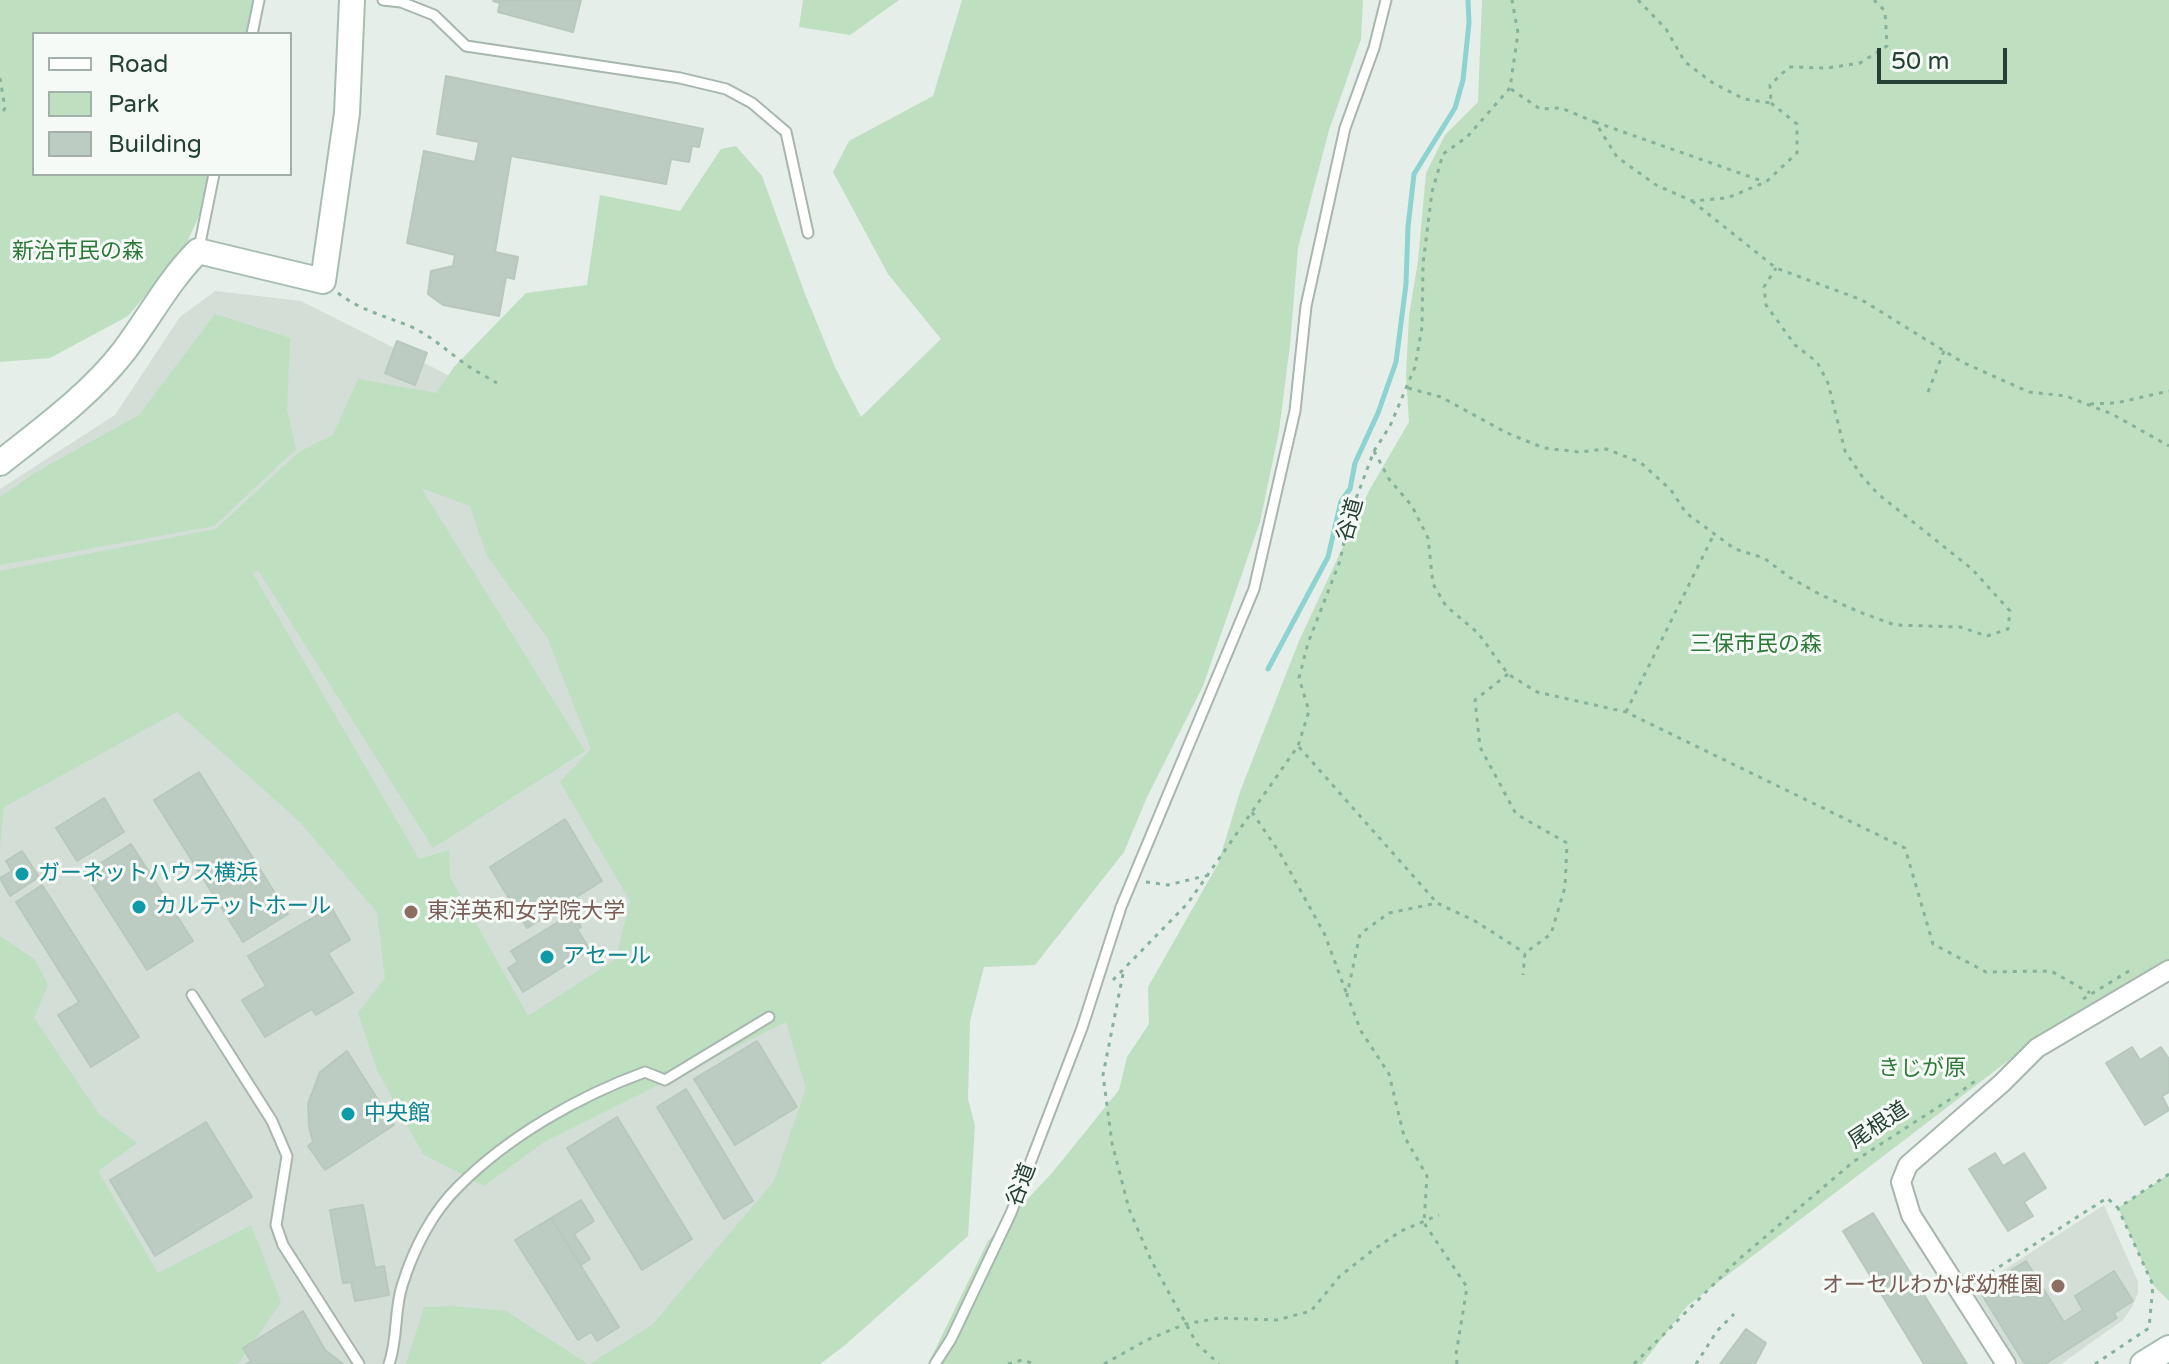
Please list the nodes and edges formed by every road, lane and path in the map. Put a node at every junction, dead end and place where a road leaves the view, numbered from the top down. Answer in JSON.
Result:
{"nodes":[{"id":1,"x":259,"y":0,"type":"edge"},
{"id":2,"x":352,"y":0,"type":"edge"},
{"id":3,"x":383,"y":0,"type":"edge"},
{"id":4,"x":1386,"y":0,"type":"edge"},
{"id":5,"x":1512,"y":0,"type":"edge"},
{"id":6,"x":1638,"y":0,"type":"edge"},
{"id":7,"x":1874,"y":0,"type":"edge"},
{"id":8,"x":252,"y":32,"type":"edge"},
{"id":9,"x":0,"y":78,"type":"edge"},
{"id":10,"x":1510,"y":88,"type":"junction"},
{"id":11,"x":1771,"y":103,"type":"junction"},
{"id":12,"x":0,"y":116,"type":"edge"},
{"id":13,"x":1595,"y":122,"type":"junction"},
{"id":14,"x":214,"y":176,"type":"edge"},
{"id":15,"x":1766,"y":182,"type":"junction"},
{"id":16,"x":1692,"y":201,"type":"junction"},
{"id":17,"x":808,"y":233,"type":"dead end"},
{"id":18,"x":198,"y":251,"type":"junction"},
{"id":19,"x":1776,"y":268,"type":"junction"},
{"id":20,"x":323,"y":281,"type":"junction"},
{"id":21,"x":1944,"y":351,"type":"junction"},
{"id":22,"x":497,"y":383,"type":"dead end"},
{"id":23,"x":1408,"y":388,"type":"junction"},
{"id":24,"x":2169,"y":391,"type":"edge"},
{"id":25,"x":1928,"y":392,"type":"dead end"},
{"id":26,"x":2086,"y":404,"type":"junction"},
{"id":27,"x":2169,"y":446,"type":"edge"},
{"id":28,"x":1374,"y":451,"type":"junction"},
{"id":29,"x":0,"y":463,"type":"edge"},
{"id":30,"x":1714,"y":534,"type":"junction"},
{"id":31,"x":1508,"y":674,"type":"junction"},
{"id":32,"x":1626,"y":712,"type":"junction"},
{"id":33,"x":1298,"y":746,"type":"junction"},
{"id":34,"x":1252,"y":812,"type":"junction"},
{"id":35,"x":1209,"y":875,"type":"junction"},
{"id":36,"x":1132,"y":880,"type":"junction"},
{"id":37,"x":1437,"y":903,"type":"junction"},
{"id":38,"x":1525,"y":953,"type":"junction"},
{"id":39,"x":2134,"y":968,"type":"dead end"},
{"id":40,"x":2169,"y":970,"type":"edge"},
{"id":41,"x":1124,"y":972,"type":"junction"},
{"id":42,"x":1523,"y":975,"type":"dead end"},
{"id":43,"x":2090,"y":993,"type":"junction"},
{"id":44,"x":192,"y":995,"type":"dead end"},
{"id":45,"x":1347,"y":995,"type":"junction"},
{"id":46,"x":1092,"y":998,"type":"junction"},
{"id":47,"x":2078,"y":1002,"type":"dead end"},
{"id":48,"x":769,"y":1017,"type":"dead end"},
{"id":49,"x":1984,"y":1073,"type":"dead end"},
{"id":50,"x":2169,"y":1174,"type":"edge"},
{"id":51,"x":2118,"y":1208,"type":"junction"},
{"id":52,"x":1439,"y":1215,"type":"dead end"},
{"id":53,"x":1424,"y":1223,"type":"junction"},
{"id":54,"x":1959,"y":1292,"type":"junction"},
{"id":55,"x":1734,"y":1314,"type":"dead end"},
{"id":56,"x":1185,"y":1324,"type":"junction"},
{"id":57,"x":2169,"y":1348,"type":"edge"},
{"id":58,"x":359,"y":1364,"type":"edge"},
{"id":59,"x":389,"y":1364,"type":"edge"},
{"id":60,"x":935,"y":1364,"type":"edge"},
{"id":61,"x":1008,"y":1364,"type":"edge"},
{"id":62,"x":1035,"y":1364,"type":"edge"},
{"id":63,"x":1104,"y":1364,"type":"edge"},
{"id":64,"x":1219,"y":1364,"type":"edge"},
{"id":65,"x":1457,"y":1364,"type":"edge"},
{"id":66,"x":1634,"y":1364,"type":"edge"},
{"id":67,"x":1696,"y":1364,"type":"edge"},
{"id":68,"x":2006,"y":1364,"type":"edge"},
{"id":69,"x":2095,"y":1364,"type":"edge"},
{"id":70,"x":2143,"y":1364,"type":"edge"}],
"edges":[{"from":1,"to":8,"type":"lane"},
{"from":2,"to":20,"type":"street"},
{"from":3,"to":17,"type":"lane"},
{"from":4,"to":36,"type":"lane","name":"谷道"},
{"from":5,"to":10,"type":"path"},
{"from":6,"to":11,"type":"path"},
{"from":7,"to":11,"type":"path"},
{"from":9,"to":12,"type":"path"},
{"from":10,"to":13,"type":"path"},
{"from":10,"to":23,"type":"path","name":"谷道"},
{"from":11,"to":15,"type":"path"},
{"from":13,"to":15,"type":"path"},
{"from":13,"to":16,"type":"path"},
{"from":14,"to":18,"type":"lane"},
{"from":15,"to":16,"type":"path"},
{"from":16,"to":19,"type":"path"},
{"from":18,"to":20,"type":"street"},
{"from":18,"to":29,"type":"street"},
{"from":19,"to":21,"type":"path"},
{"from":19,"to":30,"type":"path"},
{"from":20,"to":22,"type":"path"},
{"from":21,"to":25,"type":"path"},
{"from":21,"to":26,"type":"path"},
{"from":23,"to":28,"type":"path","name":"谷道"},
{"from":23,"to":30,"type":"path"},
{"from":24,"to":26,"type":"path"},
{"from":26,"to":27,"type":"path"},
{"from":28,"to":31,"type":"path"},
{"from":28,"to":33,"type":"path","name":"谷道"},
{"from":30,"to":32,"type":"path"},
{"from":31,"to":32,"type":"path"},
{"from":31,"to":38,"type":"path"},
{"from":32,"to":43,"type":"path"},
{"from":33,"to":34,"type":"path","name":"谷道"},
{"from":33,"to":37,"type":"path"},
{"from":34,"to":35,"type":"path","name":"谷道"},
{"from":34,"to":45,"type":"path"},
{"from":35,"to":36,"type":"path"},
{"from":35,"to":41,"type":"path","name":"谷道"},
{"from":36,"to":46,"type":"lane","name":"谷道"},
{"from":37,"to":38,"type":"path"},
{"from":37,"to":45,"type":"path"},
{"from":38,"to":42,"type":"path"},
{"from":39,"to":43,"type":"path"},
{"from":40,"to":54,"type":"street"},
{"from":41,"to":46,"type":"path","name":"谷道"},
{"from":41,"to":56,"type":"path"},
{"from":43,"to":47,"type":"path"},
{"from":44,"to":58,"type":"lane"},
{"from":45,"to":53,"type":"path"},
{"from":46,"to":60,"type":"lane","name":"谷道"},
{"from":48,"to":59,"type":"lane"},
{"from":49,"to":66,"type":"path","name":"尾根道"},
{"from":50,"to":51,"type":"path"},
{"from":51,"to":54,"type":"path"},
{"from":51,"to":69,"type":"path"},
{"from":52,"to":53,"type":"path"},
{"from":53,"to":56,"type":"path"},
{"from":53,"to":65,"type":"path"},
{"from":54,"to":68,"type":"street"},
{"from":55,"to":67,"type":"path"},
{"from":56,"to":63,"type":"path"},
{"from":56,"to":64,"type":"path"},
{"from":57,"to":70,"type":"street"},
{"from":61,"to":62,"type":"path"}]}
